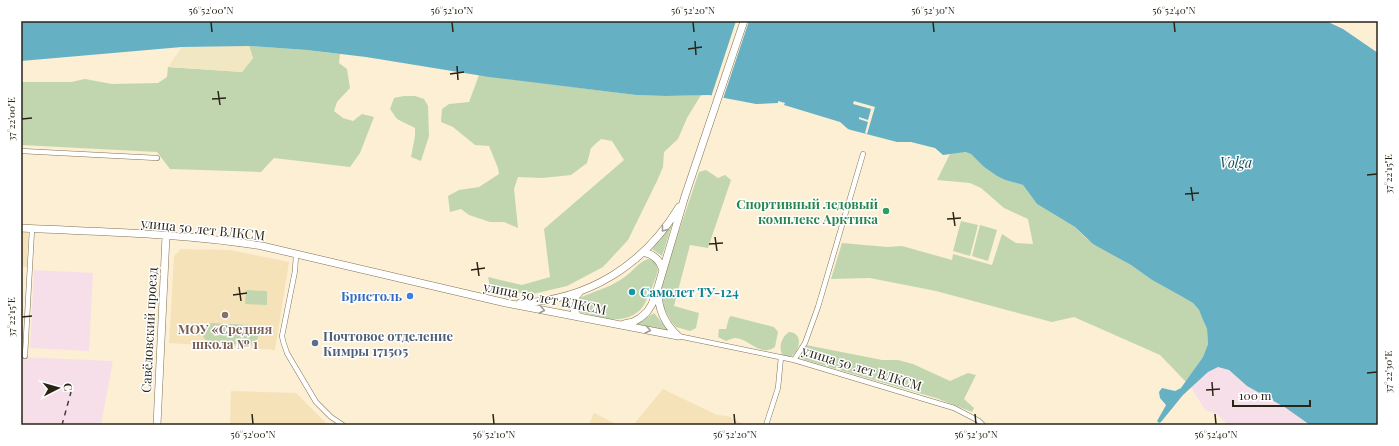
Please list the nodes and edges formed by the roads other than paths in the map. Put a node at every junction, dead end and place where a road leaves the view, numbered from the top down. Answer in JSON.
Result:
{"nodes":[{"id":1,"x":744,"y":21,"type":"edge"},
{"id":2,"x":21,"y":151,"type":"edge"},
{"id":3,"x":863,"y":154,"type":"dead end"},
{"id":4,"x":157,"y":158,"type":"dead end"},
{"id":5,"x":685,"y":196,"type":"junction"},
{"id":6,"x":21,"y":228,"type":"edge"},
{"id":7,"x":32,"y":229,"type":"junction"},
{"id":8,"x":166,"y":236,"type":"junction"},
{"id":9,"x":643,"y":252,"type":"junction"},
{"id":10,"x":296,"y":254,"type":"junction"},
{"id":11,"x":663,"y":270,"type":"junction"},
{"id":12,"x":658,"y":287,"type":"junction"},
{"id":13,"x":580,"y":292,"type":"junction"},
{"id":14,"x":506,"y":303,"type":"junction"},
{"id":15,"x":579,"y":317,"type":"junction"},
{"id":16,"x":617,"y":324,"type":"junction"},
{"id":17,"x":678,"y":336,"type":"junction"},
{"id":18,"x":25,"y":356,"type":"dead end"},
{"id":19,"x":781,"y":357,"type":"junction"},
{"id":20,"x":794,"y":360,"type":"junction"},
{"id":21,"x":157,"y":425,"type":"edge"},
{"id":22,"x":343,"y":425,"type":"edge"},
{"id":23,"x":766,"y":425,"type":"edge"},
{"id":24,"x":983,"y":425,"type":"edge"}],
"edges":[{"from":1,"to":5,"type":"main road"},
{"from":2,"to":4,"type":"street"},
{"from":3,"to":20,"type":"street"},
{"from":5,"to":9,"type":"main road","one_way":true},
{"from":5,"to":11,"type":"main road"},
{"from":6,"to":7,"type":"main road","name":"улица 50 лет ВЛКСМ"},
{"from":7,"to":8,"type":"main road","name":"улица 50 лет ВЛКСМ"},
{"from":7,"to":18,"type":"street"},
{"from":8,"to":10,"type":"main road","name":"улица 50 лет ВЛКСМ"},
{"from":8,"to":21,"type":"main road","name":"Савёловский проезд"},
{"from":9,"to":11,"type":"main road"},
{"from":9,"to":13,"type":"main road"},
{"from":10,"to":14,"type":"main road","name":"улица 50 лет ВЛКСМ"},
{"from":10,"to":22,"type":"street"},
{"from":11,"to":12,"type":"main road"},
{"from":12,"to":16,"type":"main road"},
{"from":12,"to":17,"type":"main road"},
{"from":13,"to":14,"type":"main road"},
{"from":13,"to":15,"type":"main road"},
{"from":14,"to":15,"type":"main road","name":"улица 50 лет ВЛКСМ","one_way":true},
{"from":15,"to":16,"type":"main road","name":"улица 50 лет ВЛКСМ"},
{"from":16,"to":17,"type":"main road","name":"улица 50 лет ВЛКСМ","one_way":true},
{"from":17,"to":19,"type":"street","name":"улица 50 лет ВЛКСМ"},
{"from":19,"to":20,"type":"street","name":"улица 50 лет ВЛКСМ"},
{"from":19,"to":23,"type":"street"},
{"from":20,"to":24,"type":"street","name":"улица 50 лет ВЛКСМ"}]}
